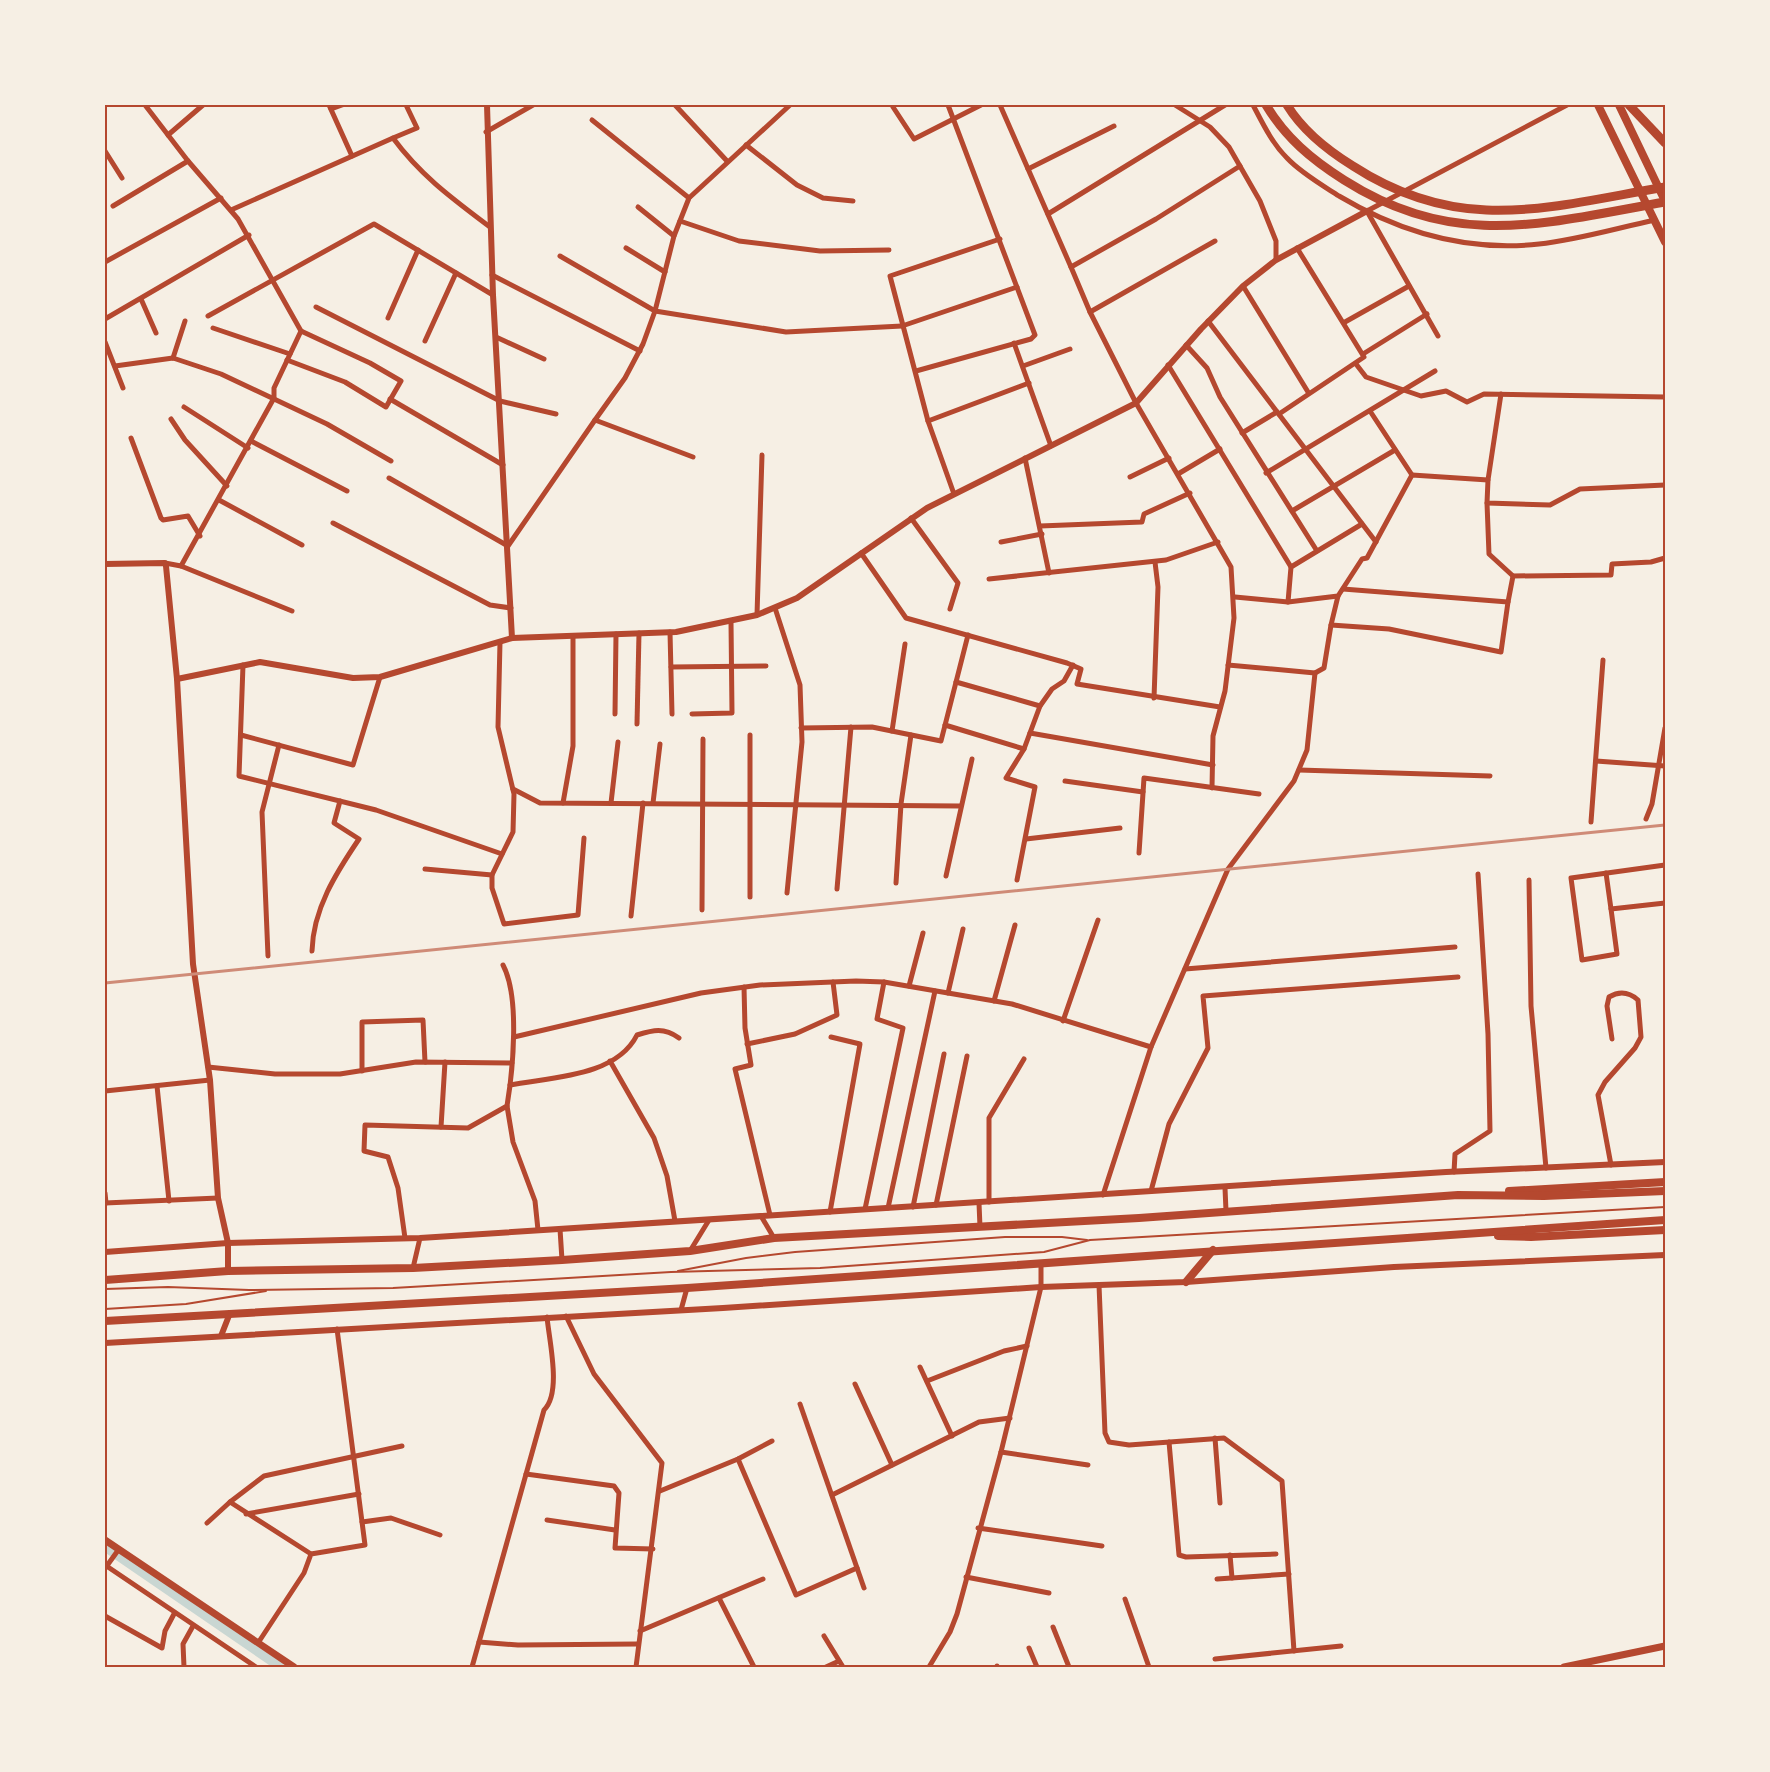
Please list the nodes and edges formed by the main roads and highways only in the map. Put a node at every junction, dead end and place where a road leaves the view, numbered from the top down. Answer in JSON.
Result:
{"nodes":[{"id":1,"x":1266,"y":105,"type":"edge"},
{"id":2,"x":1287,"y":105,"type":"edge"},
{"id":3,"x":1598,"y":105,"type":"edge"},
{"id":4,"x":1619,"y":105,"type":"edge"},
{"id":5,"x":1629,"y":105,"type":"edge"},
{"id":6,"x":1665,"y":143,"type":"edge"},
{"id":7,"x":1665,"y":187,"type":"edge"},
{"id":8,"x":1665,"y":202,"type":"edge"},
{"id":9,"x":1665,"y":242,"type":"edge"},
{"id":10,"x":1665,"y":1182,"type":"edge"},
{"id":11,"x":1665,"y":1191,"type":"edge"},
{"id":12,"x":1458,"y":1195,"type":"junction"},
{"id":13,"x":1665,"y":1220,"type":"edge"},
{"id":14,"x":1665,"y":1230,"type":"edge"},
{"id":15,"x":1460,"y":1234,"type":"junction"},
{"id":16,"x":1213,"y":1250,"type":"junction"},
{"id":17,"x":105,"y":1280,"type":"edge"},
{"id":18,"x":1186,"y":1282,"type":"road end"},
{"id":19,"x":105,"y":1321,"type":"edge"},
{"id":20,"x":105,"y":1540,"type":"edge"},
{"id":21,"x":1665,"y":1646,"type":"edge"},
{"id":22,"x":294,"y":1667,"type":"edge"},
{"id":23,"x":1564,"y":1667,"type":"edge"}],
"edges":[{"from":1,"to":8,"type":"highway"},
{"from":2,"to":7,"type":"highway"},
{"from":3,"to":9,"type":"highway"},
{"from":4,"to":8,"type":"highway"},
{"from":5,"to":6,"type":"highway"},
{"from":10,"to":12,"type":"highway"},
{"from":11,"to":12,"type":"highway"},
{"from":12,"to":17,"type":"highway"},
{"from":13,"to":15,"type":"highway"},
{"from":14,"to":15,"type":"highway"},
{"from":15,"to":16,"type":"highway"},
{"from":16,"to":18,"type":"highway"},
{"from":16,"to":19,"type":"highway"},
{"from":20,"to":22,"type":"main road"},
{"from":21,"to":23,"type":"main road"}]}
